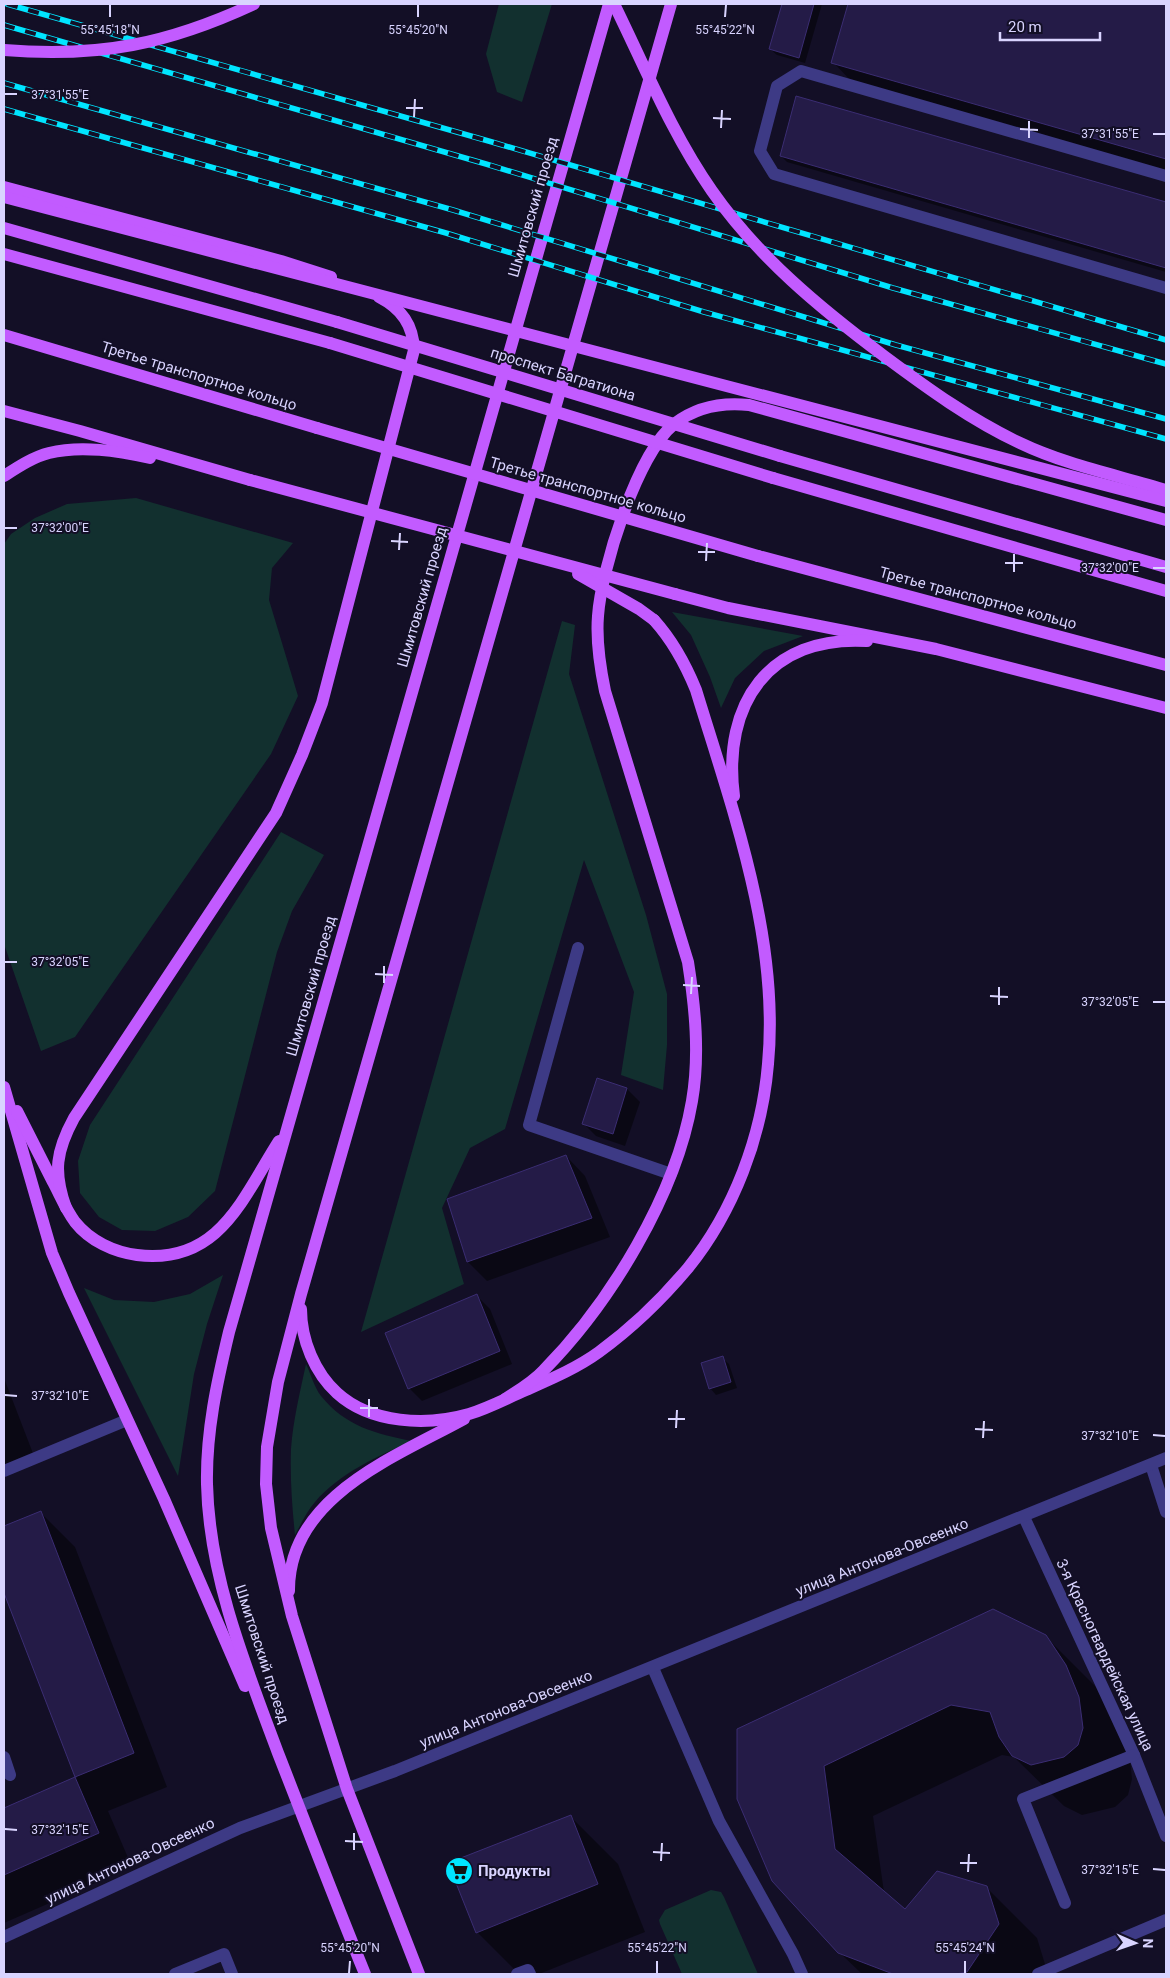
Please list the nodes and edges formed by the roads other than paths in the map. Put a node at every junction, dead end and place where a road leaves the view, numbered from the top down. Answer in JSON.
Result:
{"nodes":[{"id":1,"x":254,"y":4,"type":"edge"},
{"id":2,"x":609,"y":4,"type":"edge"},
{"id":3,"x":614,"y":4,"type":"edge"},
{"id":4,"x":671,"y":4,"type":"edge"},
{"id":5,"x":4,"y":50,"type":"edge"},
{"id":6,"x":1166,"y":176,"type":"edge"},
{"id":7,"x":4,"y":187,"type":"edge"},
{"id":8,"x":4,"y":197,"type":"edge"},
{"id":9,"x":4,"y":228,"type":"edge"},
{"id":10,"x":4,"y":254,"type":"edge"},
{"id":11,"x":1166,"y":288,"type":"edge"},
{"id":12,"x":4,"y":334,"type":"edge"},
{"id":13,"x":4,"y":411,"type":"edge"},
{"id":14,"x":4,"y":476,"type":"edge"},
{"id":15,"x":250,"y":480,"type":"junction"},
{"id":16,"x":1166,"y":490,"type":"edge"},
{"id":17,"x":1166,"y":501,"type":"edge"},
{"id":18,"x":1166,"y":520,"type":"edge"},
{"id":19,"x":565,"y":566,"type":"junction"},
{"id":20,"x":1166,"y":567,"type":"edge"},
{"id":21,"x":1166,"y":591,"type":"edge"},
{"id":22,"x":936,"y":649,"type":"junction"},
{"id":23,"x":1166,"y":665,"type":"edge"},
{"id":24,"x":1166,"y":708,"type":"edge"},
{"id":25,"x":740,"y":838,"type":"junction"},
{"id":26,"x":578,"y":948,"type":"dead end"},
{"id":27,"x":4,"y":1086,"type":"edge"},
{"id":28,"x":287,"y":1128,"type":"junction"},
{"id":29,"x":671,"y":1174,"type":"junction"},
{"id":30,"x":66,"y":1208,"type":"junction"},
{"id":31,"x":301,"y":1294,"type":"junction"},
{"id":32,"x":505,"y":1399,"type":"junction"},
{"id":33,"x":482,"y":1409,"type":"junction"},
{"id":34,"x":127,"y":1420,"type":"junction"},
{"id":35,"x":1166,"y":1458,"type":"edge"},
{"id":36,"x":1151,"y":1465,"type":"junction"},
{"id":37,"x":4,"y":1471,"type":"edge"},
{"id":38,"x":1166,"y":1512,"type":"edge"},
{"id":39,"x":1024,"y":1517,"type":"junction"},
{"id":40,"x":292,"y":1616,"type":"junction"},
{"id":41,"x":653,"y":1668,"type":"junction"},
{"id":42,"x":1134,"y":1755,"type":"junction"},
{"id":43,"x":4,"y":1757,"type":"edge"},
{"id":44,"x":10,"y":1775,"type":"dead end"},
{"id":45,"x":347,"y":1789,"type":"junction"},
{"id":46,"x":299,"y":1806,"type":"junction"},
{"id":47,"x":1161,"y":1808,"type":"edge"},
{"id":48,"x":1166,"y":1836,"type":"edge"},
{"id":49,"x":1065,"y":1904,"type":"dead end"},
{"id":50,"x":1166,"y":1920,"type":"edge"},
{"id":51,"x":4,"y":1937,"type":"edge"},
{"id":52,"x":175,"y":1974,"type":"edge"},
{"id":53,"x":232,"y":1974,"type":"edge"},
{"id":54,"x":364,"y":1974,"type":"edge"},
{"id":55,"x":419,"y":1974,"type":"edge"},
{"id":56,"x":518,"y":1974,"type":"edge"},
{"id":57,"x":530,"y":1974,"type":"edge"},
{"id":58,"x":802,"y":1974,"type":"edge"},
{"id":59,"x":1038,"y":1974,"type":"edge"}],
"edges":[{"from":1,"to":5,"type":"main road","bridge":true},
{"from":2,"to":28,"type":"main road","name":"Шмитовский проезд"},
{"from":3,"to":16,"type":"main road","bridge":true},
{"from":4,"to":31,"type":"main road"},
{"from":6,"to":11,"type":"street"},
{"from":7,"to":30,"type":"main road"},
{"from":8,"to":17,"type":"main road","bridge":true},
{"from":9,"to":20,"type":"main road","name":"проспект Багратиона","bridge":true},
{"from":10,"to":21,"type":"main road","bridge":true},
{"from":12,"to":23,"type":"main road","name":"Третье транспортное кольцо","bridge":true},
{"from":13,"to":15,"type":"main road"},
{"from":14,"to":15,"type":"main road"},
{"from":15,"to":19,"type":"main road","bridge":true},
{"from":18,"to":29,"type":"main road"},
{"from":19,"to":22,"type":"main road","bridge":true},
{"from":19,"to":25,"type":"main road","bridge":true},
{"from":22,"to":24,"type":"main road"},
{"from":22,"to":25,"type":"main road"},
{"from":25,"to":32,"type":"main road"},
{"from":26,"to":29,"type":"street"},
{"from":27,"to":30,"type":"main road"},
{"from":27,"to":34,"type":"main road"},
{"from":28,"to":30,"type":"main road"},
{"from":28,"to":46,"type":"main road","name":"Шмитовский проезд"},
{"from":29,"to":32,"type":"main road"},
{"from":31,"to":33,"type":"main road"},
{"from":31,"to":40,"type":"main road"},
{"from":32,"to":33,"type":"main road"},
{"from":33,"to":40,"type":"main road"},
{"from":34,"to":37,"type":"street"},
{"from":34,"to":46,"type":"main road"},
{"from":35,"to":36,"type":"street","name":"улица Антонова-Овсеенко"},
{"from":36,"to":38,"type":"street"},
{"from":36,"to":39,"type":"street","name":"улица Антонова-Овсеенко"},
{"from":39,"to":41,"type":"street","name":"улица Антонова-Овсеенко"},
{"from":39,"to":42,"type":"street","name":"3-я Красногвардейская улица"},
{"from":40,"to":45,"type":"main road"},
{"from":41,"to":45,"type":"street","name":"улица Антонова-Овсеенко"},
{"from":41,"to":58,"type":"street"},
{"from":42,"to":47,"type":"street","name":"3-я Красногвардейская улица"},
{"from":42,"to":49,"type":"street"},
{"from":43,"to":44,"type":"street"},
{"from":45,"to":46,"type":"street","name":"улица Антонова-Овсеенко"},
{"from":45,"to":55,"type":"main road"},
{"from":46,"to":51,"type":"street","name":"улица Антонова-Овсеенко"},
{"from":46,"to":54,"type":"main road","name":"Шмитовский проезд"},
{"from":47,"to":48,"type":"street","name":"3-я Красногвардейская улица"},
{"from":50,"to":59,"type":"street"},
{"from":52,"to":53,"type":"street"},
{"from":56,"to":57,"type":"street"}]}
